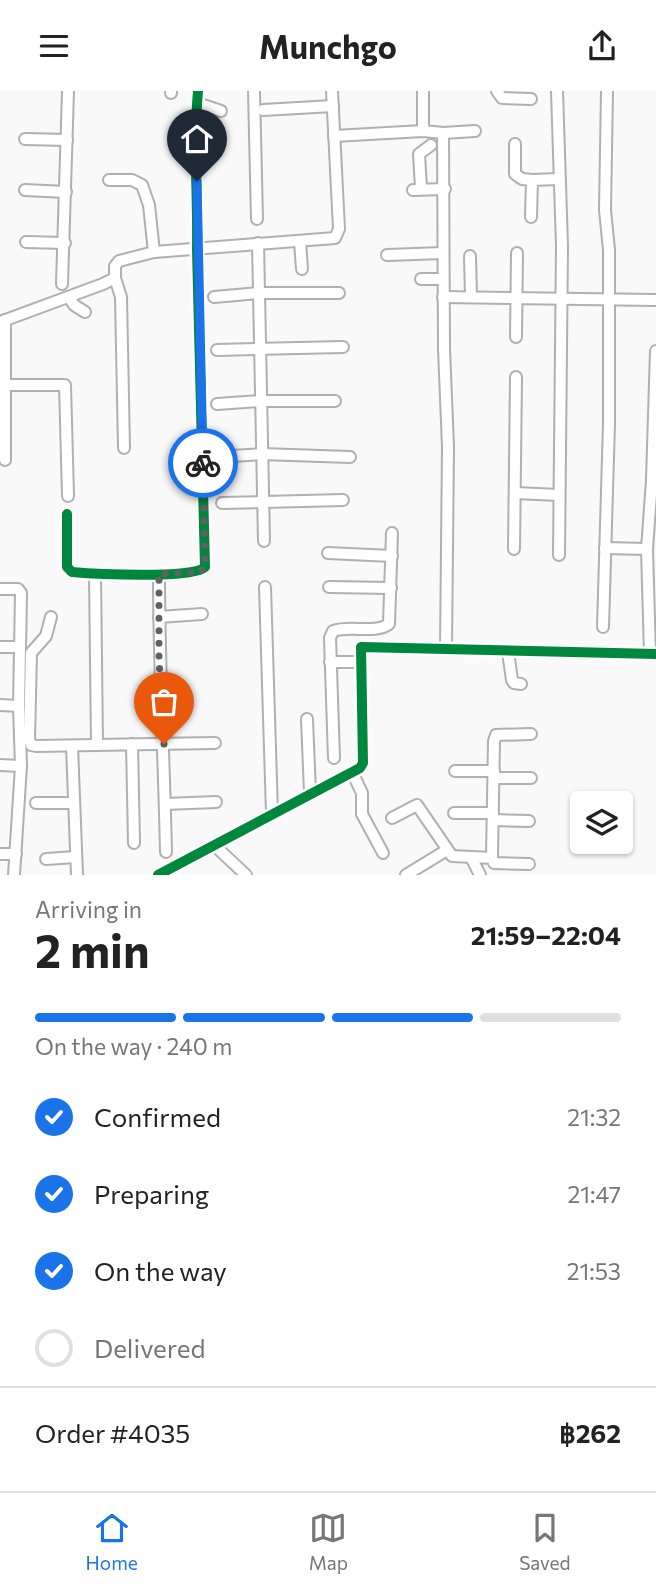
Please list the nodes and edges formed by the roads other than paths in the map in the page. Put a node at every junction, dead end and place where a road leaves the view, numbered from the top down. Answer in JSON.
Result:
{"nodes":[{"id":1,"x":68,"y":91,"type":"edge"},
{"id":2,"x":198,"y":91,"type":"edge"},
{"id":3,"x":254,"y":91,"type":"edge"},
{"id":4,"x":332,"y":91,"type":"edge"},
{"id":5,"x":423,"y":91,"type":"edge"},
{"id":6,"x":497,"y":91,"type":"edge"},
{"id":7,"x":557,"y":91,"type":"edge"},
{"id":8,"x":607,"y":91,"type":"edge"},
{"id":9,"x":531,"y":99,"type":"dead end"},
{"id":10,"x":197,"y":103,"type":"junction"},
{"id":11,"x":333,"y":106,"type":"junction"},
{"id":12,"x":263,"y":110,"type":"dead end"},
{"id":13,"x":221,"y":111,"type":"dead end"},
{"id":14,"x":423,"y":131,"type":"junction"},
{"id":15,"x":475,"y":131,"type":"dead end"},
{"id":16,"x":443,"y":133,"type":"junction"},
{"id":17,"x":334,"y":136,"type":"junction"},
{"id":18,"x":25,"y":139,"type":"dead end"},
{"id":19,"x":67,"y":140,"type":"junction"},
{"id":20,"x":516,"y":144,"type":"dead end"},
{"id":21,"x":431,"y":145,"type":"dead end"},
{"id":22,"x":559,"y":179,"type":"junction"},
{"id":23,"x":109,"y":180,"type":"dead end"},
{"id":24,"x":532,"y":180,"type":"junction"},
{"id":25,"x":445,"y":189,"type":"junction"},
{"id":26,"x":24,"y":190,"type":"dead end"},
{"id":27,"x":66,"y":192,"type":"junction"},
{"id":28,"x":531,"y":217,"type":"dead end"},
{"id":29,"x":257,"y":219,"type":"dead end"},
{"id":30,"x":300,"y":241,"type":"junction"},
{"id":31,"x":26,"y":242,"type":"dead end"},
{"id":32,"x":65,"y":243,"type":"junction"},
{"id":33,"x":257,"y":243,"type":"junction"},
{"id":34,"x":197,"y":249,"type":"junction"},
{"id":35,"x":154,"y":252,"type":"junction"},
{"id":36,"x":443,"y":253,"type":"junction"},
{"id":37,"x":517,"y":253,"type":"dead end"},
{"id":38,"x":387,"y":255,"type":"dead end"},
{"id":39,"x":470,"y":256,"type":"dead end"},
{"id":40,"x":302,"y":269,"type":"dead end"},
{"id":41,"x":115,"y":278,"type":"junction"},
{"id":42,"x":421,"y":279,"type":"dead end"},
{"id":43,"x":443,"y":279,"type":"junction"},
{"id":44,"x":62,"y":283,"type":"dead end"},
{"id":45,"x":259,"y":293,"type":"junction"},
{"id":46,"x":339,"y":293,"type":"dead end"},
{"id":47,"x":69,"y":297,"type":"junction"},
{"id":48,"x":214,"y":297,"type":"dead end"},
{"id":49,"x":443,"y":297,"type":"junction"},
{"id":50,"x":471,"y":297,"type":"junction"},
{"id":51,"x":516,"y":298,"type":"junction"},
{"id":52,"x":562,"y":299,"type":"junction"},
{"id":53,"x":609,"y":299,"type":"junction"},
{"id":54,"x":656,"y":300,"type":"edge"},
{"id":55,"x":85,"y":312,"type":"dead end"},
{"id":56,"x":3,"y":321,"type":"edge"},
{"id":57,"x":516,"y":337,"type":"dead end"},
{"id":58,"x":343,"y":347,"type":"dead end"},
{"id":59,"x":260,"y":348,"type":"junction"},
{"id":60,"x":217,"y":350,"type":"dead end"},
{"id":61,"x":656,"y":351,"type":"edge"},
{"id":62,"x":516,"y":377,"type":"dead end"},
{"id":63,"x":6,"y":385,"type":"junction"},
{"id":64,"x":261,"y":401,"type":"junction"},
{"id":65,"x":335,"y":401,"type":"dead end"},
{"id":66,"x":217,"y":404,"type":"dead end"},
{"id":67,"x":124,"y":448,"type":"dead end"},
{"id":68,"x":262,"y":454,"type":"junction"},
{"id":69,"x":215,"y":457,"type":"dead end"},
{"id":70,"x":349,"y":457,"type":"dead end"},
{"id":71,"x":5,"y":460,"type":"dead end"},
{"id":72,"x":515,"y":493,"type":"junction"},
{"id":73,"x":559,"y":495,"type":"junction"},
{"id":74,"x":68,"y":496,"type":"dead end"},
{"id":75,"x":343,"y":500,"type":"dead end"},
{"id":76,"x":264,"y":502,"type":"junction"},
{"id":77,"x":222,"y":503,"type":"dead end"},
{"id":78,"x":67,"y":513,"type":"dead end"},
{"id":79,"x":392,"y":533,"type":"dead end"},
{"id":80,"x":264,"y":541,"type":"dead end"},
{"id":81,"x":605,"y":548,"type":"junction"},
{"id":82,"x":514,"y":549,"type":"dead end"},
{"id":83,"x":647,"y":549,"type":"junction"},
{"id":84,"x":328,"y":552,"type":"dead end"},
{"id":85,"x":559,"y":555,"type":"dead end"},
{"id":86,"x":392,"y":556,"type":"junction"},
{"id":87,"x":94,"y":574,"type":"junction"},
{"id":88,"x":159,"y":574,"type":"junction"},
{"id":89,"x":265,"y":587,"type":"dead end"},
{"id":90,"x":329,"y":587,"type":"dead end"},
{"id":91,"x":391,"y":588,"type":"junction"},
{"id":92,"x":0,"y":589,"type":"edge"},
{"id":93,"x":202,"y":614,"type":"dead end"},
{"id":94,"x":51,"y":617,"type":"dead end"},
{"id":95,"x":159,"y":617,"type":"junction"},
{"id":96,"x":373,"y":628,"type":"junction"},
{"id":97,"x":603,"y":628,"type":"dead end"},
{"id":98,"x":0,"y":647,"type":"edge"},
{"id":99,"x":19,"y":647,"type":"junction"},
{"id":100,"x":384,"y":647,"type":"junction"},
{"id":101,"x":446,"y":649,"type":"junction"},
{"id":102,"x":508,"y":652,"type":"junction"},
{"id":103,"x":653,"y":654,"type":"edge"},
{"id":104,"x":330,"y":662,"type":"junction"},
{"id":105,"x":354,"y":662,"type":"dead end"},
{"id":106,"x":520,"y":684,"type":"dead end"},
{"id":107,"x":0,"y":705,"type":"edge"},
{"id":108,"x":19,"y":705,"type":"junction"},
{"id":109,"x":307,"y":719,"type":"dead end"},
{"id":110,"x":531,"y":734,"type":"dead end"},
{"id":111,"x":215,"y":743,"type":"dead end"},
{"id":112,"x":132,"y":744,"type":"junction"},
{"id":113,"x":164,"y":744,"type":"junction"},
{"id":114,"x":72,"y":745,"type":"junction"},
{"id":115,"x":97,"y":745,"type":"junction"},
{"id":116,"x":334,"y":758,"type":"dead end"},
{"id":117,"x":0,"y":765,"type":"edge"},
{"id":118,"x":21,"y":766,"type":"junction"},
{"id":119,"x":455,"y":771,"type":"dead end"},
{"id":120,"x":352,"y":772,"type":"junction"},
{"id":121,"x":494,"y":774,"type":"junction"},
{"id":122,"x":531,"y":778,"type":"dead end"},
{"id":123,"x":310,"y":793,"type":"junction"},
{"id":124,"x":216,"y":802,"type":"dead end"},
{"id":125,"x":36,"y":803,"type":"dead end"},
{"id":126,"x":74,"y":803,"type":"junction"},
{"id":127,"x":165,"y":804,"type":"junction"},
{"id":128,"x":272,"y":813,"type":"junction"},
{"id":129,"x":454,"y":813,"type":"dead end"},
{"id":130,"x":493,"y":816,"type":"junction"},
{"id":131,"x":392,"y":818,"type":"dead end"},
{"id":132,"x":529,"y":821,"type":"dead end"},
{"id":133,"x":134,"y":843,"type":"dead end"},
{"id":134,"x":214,"y":845,"type":"junction"},
{"id":135,"x":446,"y":850,"type":"junction"},
{"id":136,"x":166,"y":852,"type":"dead end"},
{"id":137,"x":383,"y":853,"type":"dead end"},
{"id":138,"x":0,"y":854,"type":"edge"},
{"id":139,"x":16,"y":854,"type":"junction"},
{"id":140,"x":76,"y":857,"type":"junction"},
{"id":141,"x":471,"y":857,"type":"junction"},
{"id":142,"x":492,"y":858,"type":"junction"},
{"id":143,"x":46,"y":859,"type":"dead end"},
{"id":144,"x":529,"y":864,"type":"dead end"},
{"id":145,"x":510,"y":869,"type":"edge"},
{"id":146,"x":239,"y":873,"type":"edge"},
{"id":147,"x":13,"y":875,"type":"edge"},
{"id":148,"x":77,"y":875,"type":"edge"},
{"id":149,"x":158,"y":875,"type":"edge"},
{"id":150,"x":406,"y":875,"type":"edge"},
{"id":151,"x":480,"y":875,"type":"edge"}],
"edges":[{"from":1,"to":19,"type":"street"},
{"from":2,"to":10,"type":"street"},
{"from":3,"to":29,"type":"street"},
{"from":4,"to":11,"type":"street"},
{"from":5,"to":14,"type":"street"},
{"from":6,"to":9,"type":"street"},
{"from":7,"to":22,"type":"street"},
{"from":8,"to":53,"type":"street"},
{"from":10,"to":13,"type":"street"},
{"from":10,"to":34,"type":"street"},
{"from":11,"to":12,"type":"street"},
{"from":11,"to":17,"type":"street"},
{"from":14,"to":16,"type":"street"},
{"from":14,"to":17,"type":"street"},
{"from":15,"to":16,"type":"street"},
{"from":16,"to":25,"type":"street"},
{"from":17,"to":30,"type":"street"},
{"from":18,"to":19,"type":"street"},
{"from":19,"to":27,"type":"street"},
{"from":20,"to":24,"type":"street"},
{"from":21,"to":25,"type":"street"},
{"from":22,"to":24,"type":"street"},
{"from":22,"to":52,"type":"street"},
{"from":23,"to":35,"type":"street"},
{"from":24,"to":28,"type":"street"},
{"from":25,"to":36,"type":"street"},
{"from":26,"to":27,"type":"street"},
{"from":27,"to":32,"type":"street"},
{"from":30,"to":33,"type":"street"},
{"from":30,"to":40,"type":"street"},
{"from":31,"to":32,"type":"street"},
{"from":32,"to":44,"type":"street"},
{"from":33,"to":34,"type":"street"},
{"from":33,"to":45,"type":"street"},
{"from":34,"to":35,"type":"street"},
{"from":34,"to":88,"type":"street"},
{"from":35,"to":41,"type":"street"},
{"from":36,"to":38,"type":"street"},
{"from":36,"to":43,"type":"street"},
{"from":37,"to":51,"type":"street"},
{"from":39,"to":50,"type":"street"},
{"from":41,"to":47,"type":"street"},
{"from":41,"to":67,"type":"street"},
{"from":42,"to":43,"type":"street"},
{"from":43,"to":49,"type":"street"},
{"from":45,"to":46,"type":"street"},
{"from":45,"to":48,"type":"street"},
{"from":45,"to":59,"type":"street"},
{"from":47,"to":55,"type":"street"},
{"from":47,"to":56,"type":"street"},
{"from":49,"to":50,"type":"street"},
{"from":49,"to":101,"type":"street"},
{"from":50,"to":51,"type":"street"},
{"from":51,"to":52,"type":"street"},
{"from":51,"to":57,"type":"street"},
{"from":52,"to":53,"type":"street"},
{"from":52,"to":73,"type":"street"},
{"from":53,"to":54,"type":"street"},
{"from":53,"to":81,"type":"street"},
{"from":56,"to":63,"type":"street"},
{"from":58,"to":59,"type":"street"},
{"from":59,"to":60,"type":"street"},
{"from":59,"to":64,"type":"street"},
{"from":61,"to":83,"type":"street"},
{"from":62,"to":72,"type":"street"},
{"from":63,"to":71,"type":"street"},
{"from":63,"to":74,"type":"street"},
{"from":64,"to":65,"type":"street"},
{"from":64,"to":66,"type":"street"},
{"from":64,"to":68,"type":"street"},
{"from":68,"to":69,"type":"street"},
{"from":68,"to":70,"type":"street"},
{"from":68,"to":76,"type":"street"},
{"from":72,"to":73,"type":"street"},
{"from":72,"to":82,"type":"street"},
{"from":73,"to":85,"type":"street"},
{"from":75,"to":76,"type":"street"},
{"from":76,"to":77,"type":"street"},
{"from":76,"to":80,"type":"street"},
{"from":78,"to":87,"type":"street"},
{"from":79,"to":86,"type":"street"},
{"from":81,"to":83,"type":"street"},
{"from":81,"to":97,"type":"street"},
{"from":83,"to":103,"type":"street"},
{"from":84,"to":86,"type":"street"},
{"from":86,"to":91,"type":"street"},
{"from":87,"to":88,"type":"street"},
{"from":87,"to":115,"type":"street"},
{"from":88,"to":95,"type":"street"},
{"from":89,"to":128,"type":"street"},
{"from":90,"to":91,"type":"street"},
{"from":91,"to":96,"type":"street"},
{"from":92,"to":99,"type":"street"},
{"from":93,"to":95,"type":"street"},
{"from":94,"to":114,"type":"street"},
{"from":95,"to":113,"type":"street"},
{"from":96,"to":100,"type":"street"},
{"from":96,"to":104,"type":"street"},
{"from":98,"to":99,"type":"street"},
{"from":99,"to":108,"type":"street"},
{"from":100,"to":101,"type":"street"},
{"from":100,"to":120,"type":"street"},
{"from":101,"to":102,"type":"street"},
{"from":102,"to":103,"type":"street"},
{"from":102,"to":106,"type":"street"},
{"from":104,"to":105,"type":"street"},
{"from":104,"to":116,"type":"street"},
{"from":107,"to":108,"type":"street"},
{"from":108,"to":118,"type":"street"},
{"from":109,"to":123,"type":"street"},
{"from":110,"to":121,"type":"street"},
{"from":111,"to":113,"type":"street"},
{"from":112,"to":113,"type":"street"},
{"from":112,"to":115,"type":"street"},
{"from":112,"to":133,"type":"street"},
{"from":113,"to":127,"type":"street"},
{"from":114,"to":115,"type":"street"},
{"from":114,"to":126,"type":"street"},
{"from":117,"to":118,"type":"street"},
{"from":118,"to":139,"type":"street"},
{"from":119,"to":121,"type":"street"},
{"from":120,"to":123,"type":"street"},
{"from":120,"to":137,"type":"street"},
{"from":121,"to":122,"type":"street"},
{"from":121,"to":130,"type":"street"},
{"from":123,"to":128,"type":"street"},
{"from":124,"to":127,"type":"street"},
{"from":125,"to":126,"type":"street"},
{"from":126,"to":140,"type":"street"},
{"from":127,"to":136,"type":"street"},
{"from":128,"to":134,"type":"street"},
{"from":129,"to":130,"type":"street"},
{"from":130,"to":132,"type":"street"},
{"from":130,"to":142,"type":"street"},
{"from":131,"to":135,"type":"street"},
{"from":134,"to":146,"type":"street"},
{"from":134,"to":149,"type":"street"},
{"from":135,"to":141,"type":"street"},
{"from":135,"to":150,"type":"street"},
{"from":138,"to":139,"type":"street"},
{"from":139,"to":147,"type":"street"},
{"from":140,"to":143,"type":"street"},
{"from":140,"to":148,"type":"street"},
{"from":141,"to":142,"type":"street"},
{"from":141,"to":151,"type":"street"},
{"from":142,"to":145,"type":"street"},
{"from":144,"to":145,"type":"street"}]}
